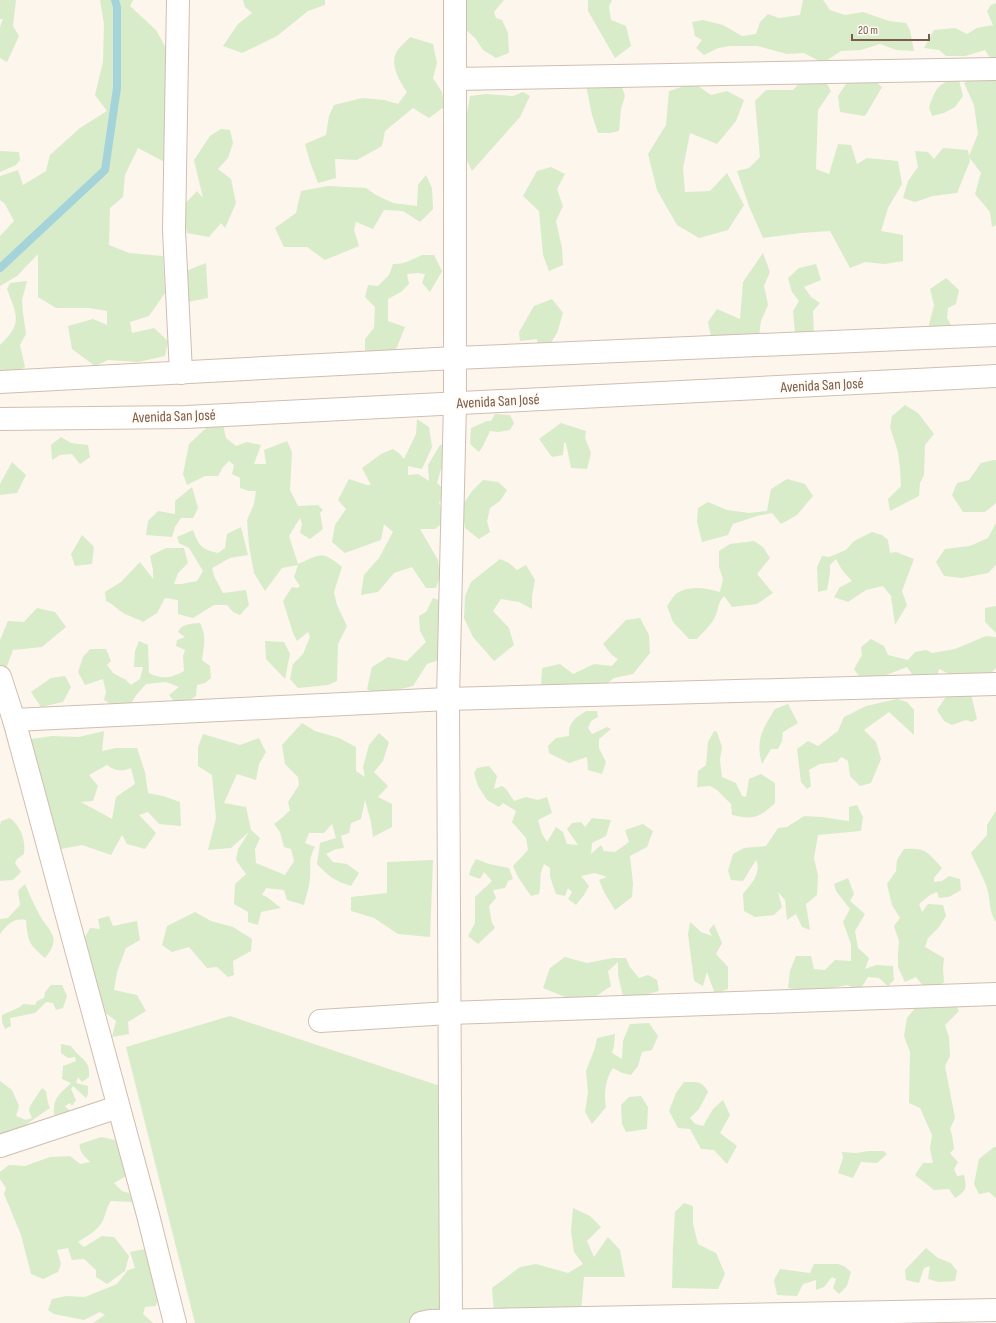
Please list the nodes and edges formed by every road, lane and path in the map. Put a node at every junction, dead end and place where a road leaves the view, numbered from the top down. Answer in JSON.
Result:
{"nodes":[{"id":1,"x":178,"y":0,"type":"edge"},
{"id":2,"x":455,"y":0,"type":"edge"},
{"id":3,"x":996,"y":69,"type":"edge"},
{"id":4,"x":455,"y":79,"type":"junction"},
{"id":5,"x":996,"y":335,"type":"edge"},
{"id":6,"x":455,"y":358,"type":"junction"},
{"id":7,"x":181,"y":373,"type":"junction"},
{"id":8,"x":996,"y":376,"type":"edge"},
{"id":9,"x":0,"y":382,"type":"edge"},
{"id":10,"x":455,"y":403,"type":"junction"},
{"id":11,"x":0,"y":419,"type":"edge"},
{"id":12,"x":0,"y":677,"type":"edge"},
{"id":13,"x":996,"y":684,"type":"edge"},
{"id":14,"x":448,"y":699,"type":"junction"},
{"id":15,"x":14,"y":720,"type":"junction"},
{"id":16,"x":996,"y":994,"type":"edge"},
{"id":17,"x":449,"y":1013,"type":"junction"},
{"id":18,"x":320,"y":1021,"type":"dead end"},
{"id":19,"x":118,"y":1107,"type":"junction"},
{"id":20,"x":0,"y":1146,"type":"edge"},
{"id":21,"x":996,"y":1310,"type":"edge"},
{"id":22,"x":451,"y":1322,"type":"edge"},
{"id":23,"x":176,"y":1323,"type":"edge"},
{"id":24,"x":421,"y":1323,"type":"edge"}],
"edges":[{"from":1,"to":7,"type":"street"},
{"from":2,"to":4,"type":"street"},
{"from":3,"to":4,"type":"street"},
{"from":4,"to":6,"type":"street"},
{"from":5,"to":6,"type":"street"},
{"from":6,"to":7,"type":"street"},
{"from":6,"to":10,"type":"street"},
{"from":7,"to":9,"type":"street"},
{"from":8,"to":10,"type":"street","name":"Avenida San José"},
{"from":10,"to":11,"type":"street","name":"Avenida San José"},
{"from":10,"to":14,"type":"street"},
{"from":12,"to":15,"type":"street"},
{"from":13,"to":14,"type":"street"},
{"from":14,"to":15,"type":"street"},
{"from":14,"to":17,"type":"street"},
{"from":15,"to":19,"type":"street"},
{"from":16,"to":17,"type":"street"},
{"from":17,"to":18,"type":"street"},
{"from":17,"to":22,"type":"street"},
{"from":19,"to":20,"type":"street"},
{"from":19,"to":23,"type":"street"},
{"from":21,"to":22,"type":"street"},
{"from":22,"to":24,"type":"street"}]}
